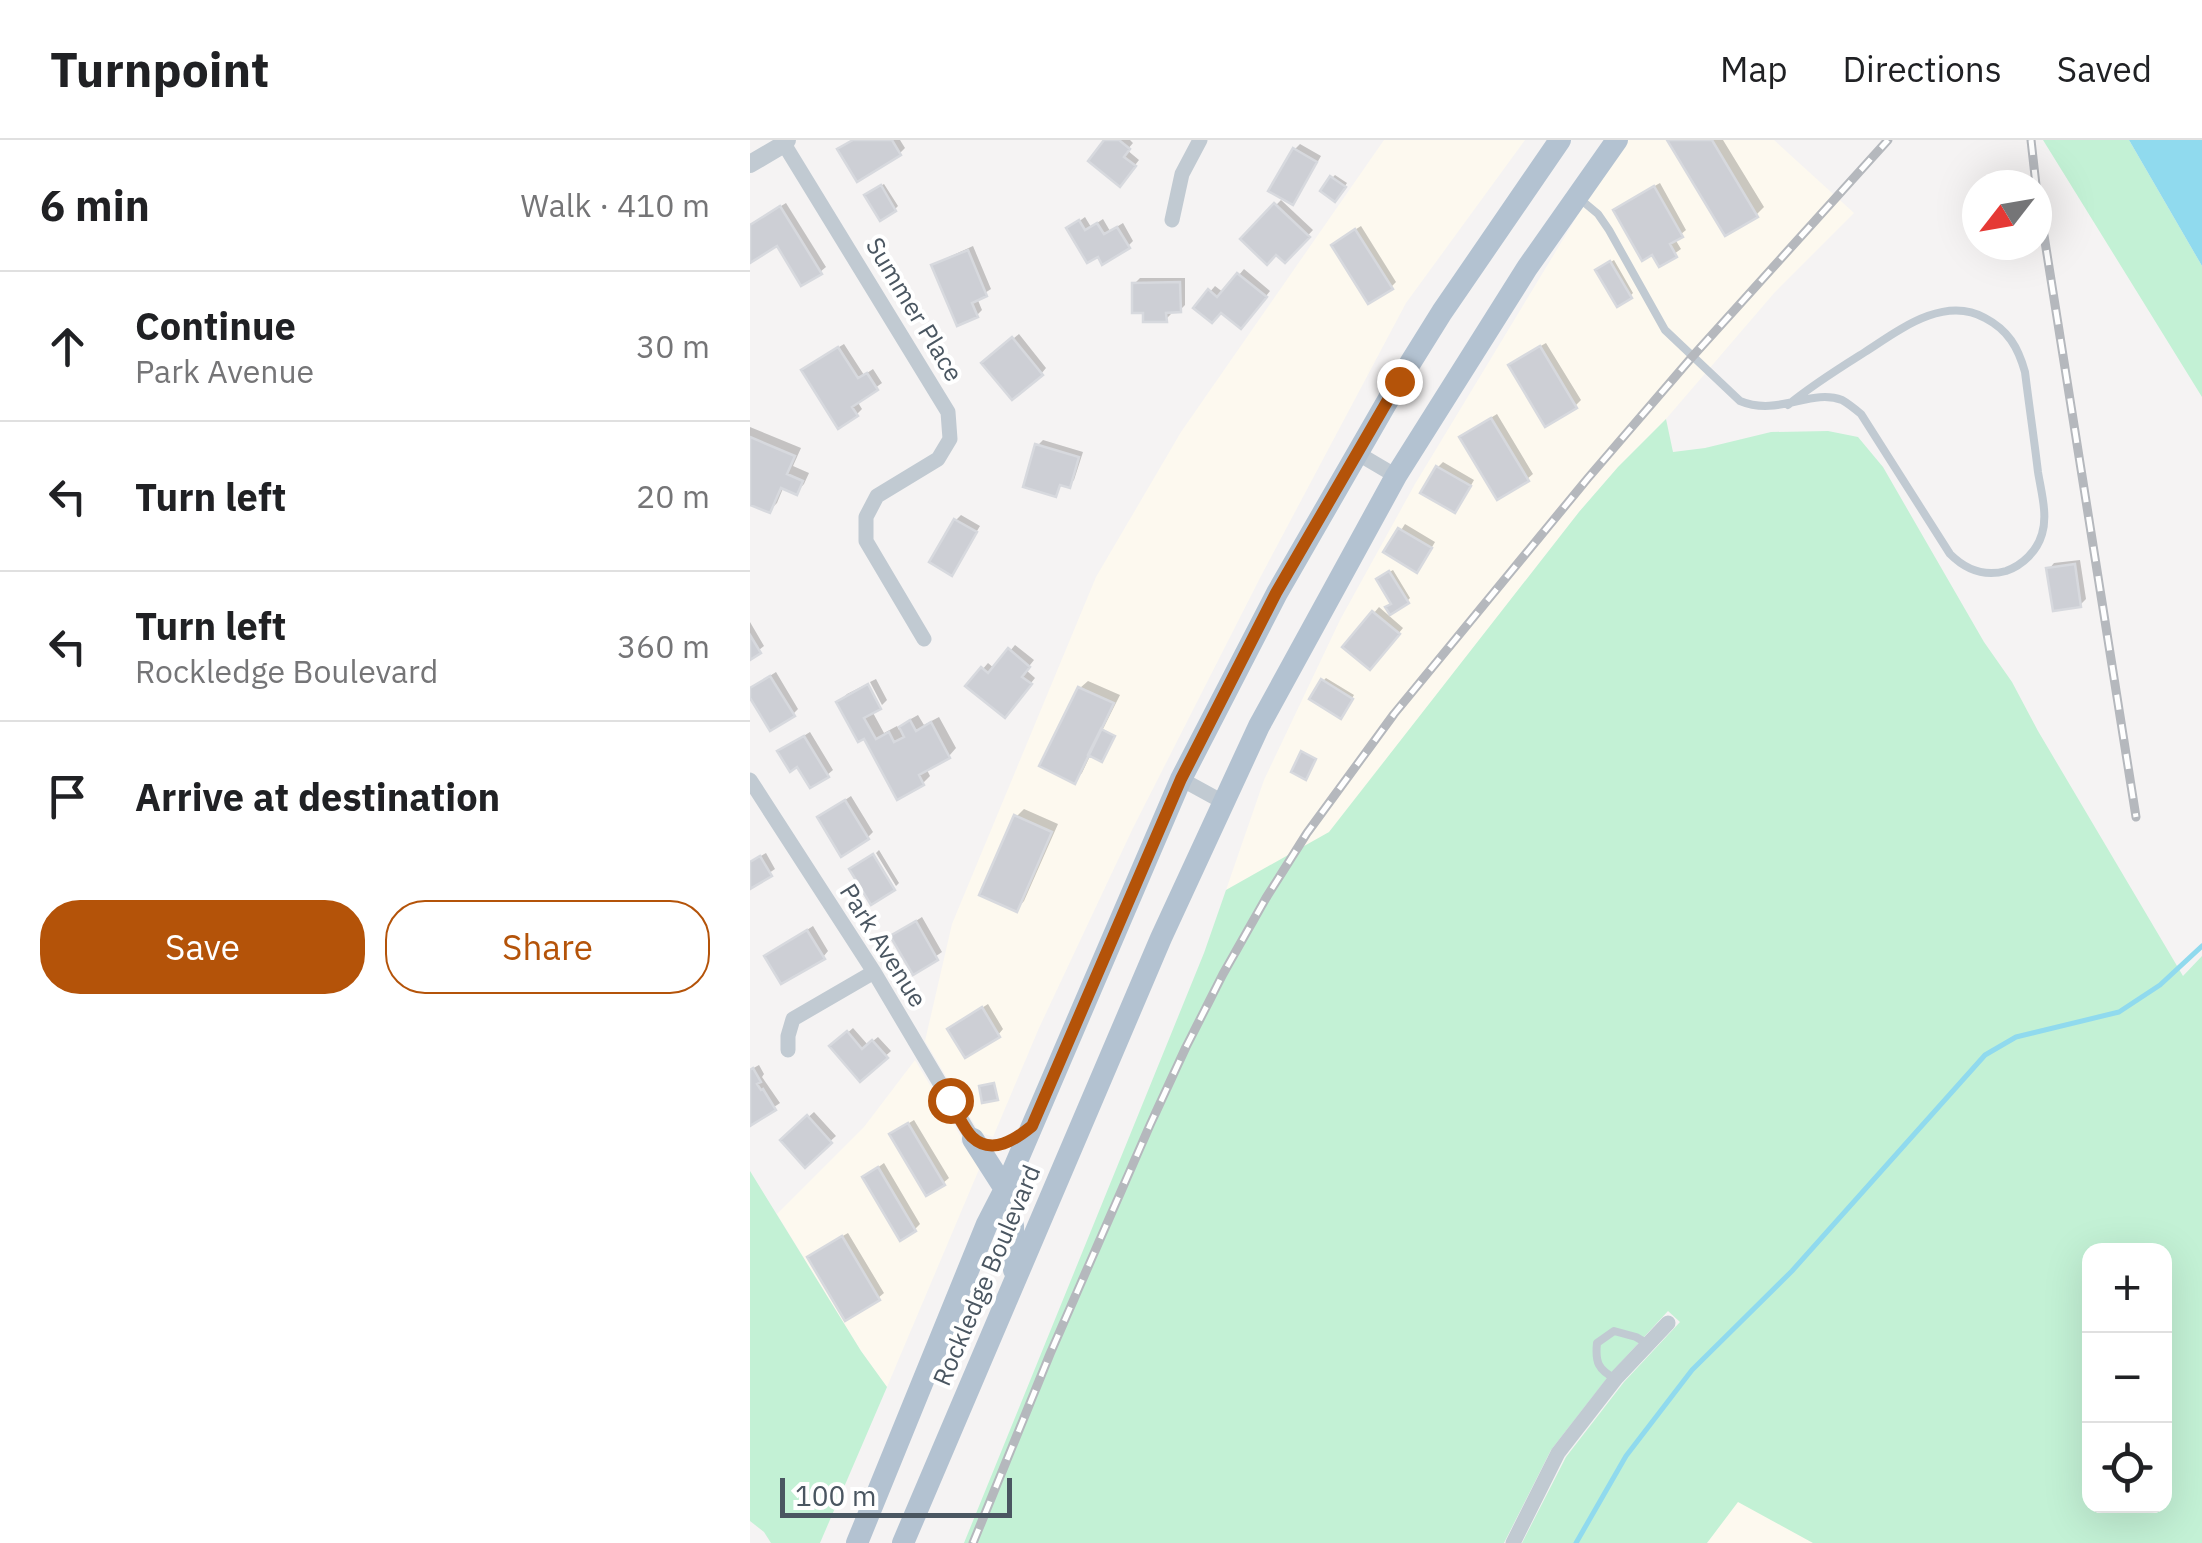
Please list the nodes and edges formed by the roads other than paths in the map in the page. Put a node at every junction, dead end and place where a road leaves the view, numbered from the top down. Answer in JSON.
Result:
{"nodes":[{"id":1,"x":1200,"y":140,"type":"edge"},
{"id":2,"x":1560,"y":140,"type":"edge"},
{"id":3,"x":1616,"y":140,"type":"edge"},
{"id":4,"x":786,"y":142,"type":"edge"},
{"id":5,"x":750,"y":164,"type":"edge"},
{"id":6,"x":1577,"y":196,"type":"junction"},
{"id":7,"x":1172,"y":220,"type":"dead end"},
{"id":8,"x":1788,"y":405,"type":"junction"},
{"id":9,"x":1358,"y":452,"type":"junction"},
{"id":10,"x":1396,"y":476,"type":"junction"},
{"id":11,"x":924,"y":639,"type":"dead end"},
{"id":12,"x":1181,"y":779,"type":"junction"},
{"id":13,"x":750,"y":780,"type":"edge"},
{"id":14,"x":1222,"y":802,"type":"junction"},
{"id":15,"x":756,"y":804,"type":"edge"},
{"id":16,"x":874,"y":972,"type":"junction"},
{"id":17,"x":788,"y":1050,"type":"dead end"},
{"id":18,"x":1032,"y":1126,"type":"junction"},
{"id":19,"x":973,"y":1139,"type":"junction"},
{"id":20,"x":1017,"y":1160,"type":"junction"},
{"id":21,"x":1056,"y":1181,"type":"junction"},
{"id":22,"x":1005,"y":1189,"type":"junction"},
{"id":23,"x":1014,"y":1278,"type":"junction"},
{"id":24,"x":1668,"y":1322,"type":"dead end"},
{"id":25,"x":1648,"y":1344,"type":"junction"},
{"id":26,"x":1616,"y":1380,"type":"junction"},
{"id":27,"x":857,"y":1543,"type":"edge"},
{"id":28,"x":902,"y":1543,"type":"edge"},
{"id":29,"x":1513,"y":1543,"type":"edge"}],
"edges":[{"from":1,"to":7,"type":"street"},
{"from":2,"to":9,"type":"main road","name":"Rockledge Boulevard"},
{"from":3,"to":6,"type":"main road","name":"Rockledge Boulevard"},
{"from":4,"to":5,"type":"street"},
{"from":4,"to":11,"type":"street","name":"Summer Place"},
{"from":6,"to":8,"type":"lane"},
{"from":6,"to":10,"type":"main road","name":"Rockledge Boulevard"},
{"from":8,"to":8,"type":"lane"},
{"from":9,"to":10,"type":"street"},
{"from":9,"to":12,"type":"main road","name":"Rockledge Boulevard"},
{"from":10,"to":14,"type":"main road","name":"Rockledge Boulevard"},
{"from":12,"to":14,"type":"street"},
{"from":12,"to":18,"type":"main road","name":"Rockledge Boulevard"},
{"from":13,"to":15,"type":"street","name":"Park Avenue"},
{"from":14,"to":21,"type":"main road","name":"Rockledge Boulevard"},
{"from":15,"to":16,"type":"street","name":"Park Avenue"},
{"from":16,"to":17,"type":"street"},
{"from":16,"to":19,"type":"street","name":"Park Avenue"},
{"from":18,"to":19,"type":"main road"},
{"from":18,"to":20,"type":"main road","name":"Rockledge Boulevard"},
{"from":19,"to":22,"type":"main road"},
{"from":20,"to":21,"type":"main road"},
{"from":20,"to":22,"type":"main road","name":"Rockledge Boulevard"},
{"from":21,"to":23,"type":"main road","name":"Rockledge Boulevard"},
{"from":22,"to":23,"type":"main road"},
{"from":22,"to":27,"type":"main road","name":"Rockledge Boulevard"},
{"from":23,"to":28,"type":"main road","name":"Rockledge Boulevard"},
{"from":24,"to":25,"type":"street"},
{"from":25,"to":26,"type":"street"},
{"from":25,"to":26,"type":"lane"},
{"from":26,"to":29,"type":"street"}]}
